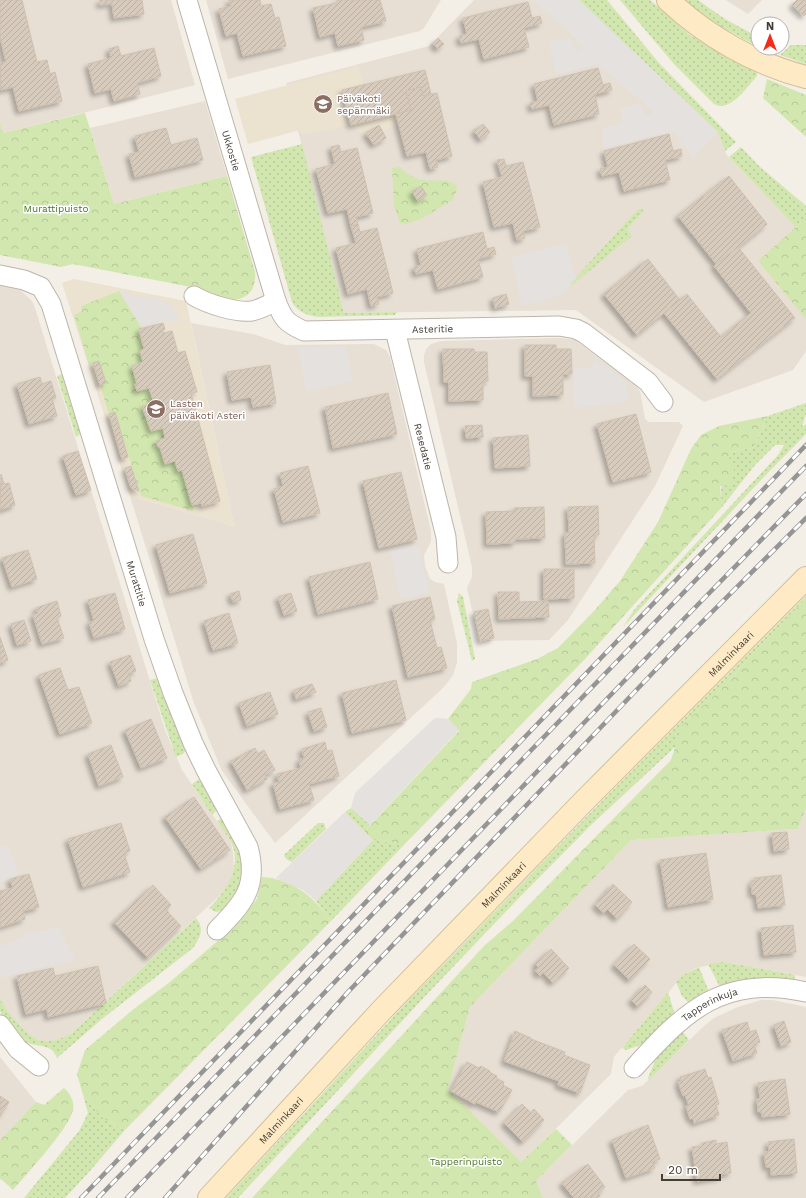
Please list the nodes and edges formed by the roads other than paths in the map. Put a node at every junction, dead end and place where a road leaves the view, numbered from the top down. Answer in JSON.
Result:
{"nodes":[{"id":1,"x":187,"y":0,"type":"edge"},
{"id":2,"x":668,"y":0,"type":"edge"},
{"id":3,"x":806,"y":77,"type":"edge"},
{"id":4,"x":0,"y":275,"type":"edge"},
{"id":5,"x":194,"y":296,"type":"dead end"},
{"id":6,"x":276,"y":301,"type":"junction"},
{"id":7,"x":395,"y":330,"type":"junction"},
{"id":8,"x":663,"y":402,"type":"dead end"},
{"id":9,"x":448,"y":563,"type":"dead end"},
{"id":10,"x":806,"y":578,"type":"edge"},
{"id":11,"x":217,"y":930,"type":"dead end"},
{"id":12,"x":806,"y":992,"type":"edge"},
{"id":13,"x":0,"y":1025,"type":"edge"},
{"id":14,"x":39,"y":1066,"type":"dead end"},
{"id":15,"x":634,"y":1068,"type":"dead end"},
{"id":16,"x":209,"y":1198,"type":"edge"}],
"edges":[{"from":1,"to":6,"type":"street","name":"Ukkostie"},
{"from":2,"to":3,"type":"main road"},
{"from":4,"to":11,"type":"street","name":"Murattitie"},
{"from":5,"to":6,"type":"street"},
{"from":6,"to":7,"type":"street","name":"Asteritie"},
{"from":7,"to":8,"type":"street","name":"Asteritie"},
{"from":7,"to":9,"type":"street","name":"Resedatie"},
{"from":10,"to":16,"type":"main road","name":"Malminkaari"},
{"from":12,"to":15,"type":"street","name":"Tapperinkuja"},
{"from":13,"to":14,"type":"street"}]}
